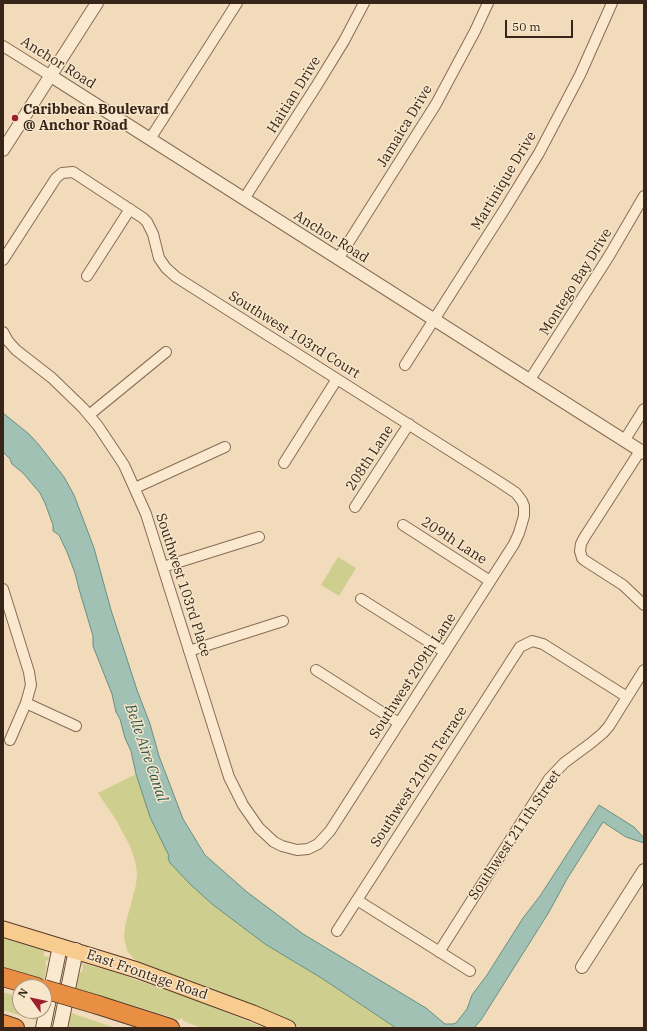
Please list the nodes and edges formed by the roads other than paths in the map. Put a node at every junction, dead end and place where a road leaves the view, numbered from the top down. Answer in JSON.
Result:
{"nodes":[{"id":1,"x":97,"y":3,"type":"edge"},
{"id":2,"x":237,"y":3,"type":"edge"},
{"id":3,"x":364,"y":3,"type":"edge"},
{"id":4,"x":488,"y":3,"type":"edge"},
{"id":5,"x":612,"y":3,"type":"edge"},
{"id":6,"x":3,"y":46,"type":"edge"},
{"id":7,"x":51,"y":76,"type":"junction"},
{"id":8,"x":150,"y":139,"type":"junction"},
{"id":9,"x":3,"y":150,"type":"edge"},
{"id":10,"x":644,"y":196,"type":"edge"},
{"id":11,"x":244,"y":200,"type":"junction"},
{"id":12,"x":130,"y":209,"type":"junction"},
{"id":13,"x":338,"y":259,"type":"junction"},
{"id":14,"x":3,"y":260,"type":"edge"},
{"id":15,"x":87,"y":276,"type":"dead end"},
{"id":16,"x":434,"y":320,"type":"junction"},
{"id":17,"x":3,"y":332,"type":"edge"},
{"id":18,"x":166,"y":352,"type":"dead end"},
{"id":19,"x":405,"y":365,"type":"dead end"},
{"id":20,"x":337,"y":379,"type":"junction"},
{"id":21,"x":529,"y":381,"type":"junction"},
{"id":22,"x":644,"y":409,"type":"edge"},
{"id":23,"x":89,"y":415,"type":"junction"},
{"id":24,"x":409,"y":424,"type":"junction"},
{"id":25,"x":624,"y":440,"type":"junction"},
{"id":26,"x":225,"y":447,"type":"dead end"},
{"id":27,"x":642,"y":452,"type":"edge"},
{"id":28,"x":284,"y":463,"type":"dead end"},
{"id":29,"x":135,"y":488,"type":"junction"},
{"id":30,"x":355,"y":507,"type":"dead end"},
{"id":31,"x":524,"y":510,"type":"joint"},
{"id":32,"x":404,"y":526,"type":"dead end"},
{"id":33,"x":259,"y":537,"type":"dead end"},
{"id":34,"x":163,"y":567,"type":"junction"},
{"id":35,"x":490,"y":581,"type":"junction"},
{"id":36,"x":3,"y":589,"type":"edge"},
{"id":37,"x":361,"y":599,"type":"dead end"},
{"id":38,"x":5,"y":600,"type":"edge"},
{"id":39,"x":644,"y":605,"type":"edge"},
{"id":40,"x":283,"y":621,"type":"dead end"},
{"id":41,"x":189,"y":651,"type":"junction"},
{"id":42,"x":444,"y":652,"type":"junction"},
{"id":43,"x":316,"y":670,"type":"dead end"},
{"id":44,"x":644,"y":670,"type":"edge"},
{"id":45,"x":627,"y":697,"type":"junction"},
{"id":46,"x":26,"y":704,"type":"junction"},
{"id":47,"x":399,"y":723,"type":"junction"},
{"id":48,"x":76,"y":726,"type":"dead end"},
{"id":49,"x":10,"y":740,"type":"dead end"},
{"id":50,"x":310,"y":848,"type":"joint"},
{"id":51,"x":644,"y":870,"type":"edge"},
{"id":52,"x":357,"y":900,"type":"junction"},
{"id":53,"x":3,"y":929,"type":"edge"},
{"id":54,"x":337,"y":931,"type":"dead end"},
{"id":55,"x":60,"y":946,"type":"junction"},
{"id":56,"x":76,"y":950,"type":"junction"},
{"id":57,"x":439,"y":952,"type":"junction"},
{"id":58,"x":582,"y":967,"type":"dead end"},
{"id":59,"x":470,"y":971,"type":"dead end"},
{"id":60,"x":52,"y":991,"type":"edge"},
{"id":61,"x":43,"y":1028,"type":"edge"},
{"id":62,"x":60,"y":1028,"type":"edge"},
{"id":63,"x":170,"y":1028,"type":"edge"},
{"id":64,"x":288,"y":1028,"type":"edge"}],
"edges":[{"from":1,"to":7,"type":"street"},
{"from":2,"to":8,"type":"street"},
{"from":3,"to":11,"type":"street","name":"Haitian Drive"},
{"from":4,"to":13,"type":"street","name":"Jamaica Drive"},
{"from":5,"to":16,"type":"street","name":"Martinique Drive"},
{"from":6,"to":7,"type":"street","name":"Anchor Road"},
{"from":7,"to":8,"type":"street","name":"Anchor Road"},
{"from":7,"to":9,"type":"street"},
{"from":8,"to":11,"type":"street","name":"Anchor Road"},
{"from":10,"to":21,"type":"street","name":"Montego Bay Drive"},
{"from":11,"to":13,"type":"street","name":"Anchor Road"},
{"from":12,"to":14,"type":"street","name":"Southwest 103rd Court"},
{"from":12,"to":15,"type":"street"},
{"from":12,"to":20,"type":"street","name":"Southwest 103rd Court"},
{"from":13,"to":16,"type":"street","name":"Anchor Road"},
{"from":16,"to":19,"type":"street","name":"Martinique Drive"},
{"from":16,"to":21,"type":"street","name":"Anchor Road"},
{"from":17,"to":23,"type":"street","name":"Southwest 103rd Place"},
{"from":18,"to":23,"type":"street"},
{"from":20,"to":24,"type":"street","name":"Southwest 103rd Court"},
{"from":20,"to":28,"type":"street"},
{"from":21,"to":25,"type":"street","name":"Anchor Road"},
{"from":22,"to":25,"type":"street"},
{"from":23,"to":29,"type":"street","name":"Southwest 103rd Place"},
{"from":24,"to":30,"type":"street","name":"208th Lane"},
{"from":24,"to":31,"type":"street","name":"Southwest 103rd Court"},
{"from":25,"to":27,"type":"street","name":"Anchor Road"},
{"from":26,"to":29,"type":"street"},
{"from":27,"to":39,"type":"street"},
{"from":29,"to":34,"type":"street","name":"Southwest 103rd Place"},
{"from":31,"to":35,"type":"street","name":"Southwest 209th Lane"},
{"from":32,"to":35,"type":"street","name":"209th Lane"},
{"from":33,"to":34,"type":"street"},
{"from":34,"to":41,"type":"street","name":"Southwest 103rd Place"},
{"from":35,"to":42,"type":"street","name":"Southwest 209th Lane"},
{"from":36,"to":38,"type":"street"},
{"from":37,"to":42,"type":"street"},
{"from":38,"to":46,"type":"street"},
{"from":40,"to":41,"type":"street"},
{"from":41,"to":50,"type":"street","name":"Southwest 103rd Place"},
{"from":42,"to":47,"type":"street","name":"Southwest 209th Lane"},
{"from":43,"to":47,"type":"street"},
{"from":44,"to":45,"type":"street","name":"Southwest 211th Street"},
{"from":45,"to":52,"type":"street","name":"Southwest 210th Terrace"},
{"from":45,"to":57,"type":"street","name":"Southwest 211th Street"},
{"from":46,"to":48,"type":"street"},
{"from":46,"to":49,"type":"street"},
{"from":47,"to":50,"type":"street","name":"Southwest 209th Lane"},
{"from":51,"to":58,"type":"street"},
{"from":52,"to":54,"type":"street","name":"Southwest 210th Terrace"},
{"from":52,"to":57,"type":"street"},
{"from":53,"to":55,"type":"main road","name":"East Frontage Road"},
{"from":55,"to":56,"type":"main road","name":"East Frontage Road"},
{"from":55,"to":61,"type":"main road"},
{"from":56,"to":62,"type":"main road"},
{"from":56,"to":64,"type":"main road","name":"East Frontage Road"},
{"from":57,"to":59,"type":"street"},
{"from":60,"to":63,"type":"highway","bridge":true}]}
